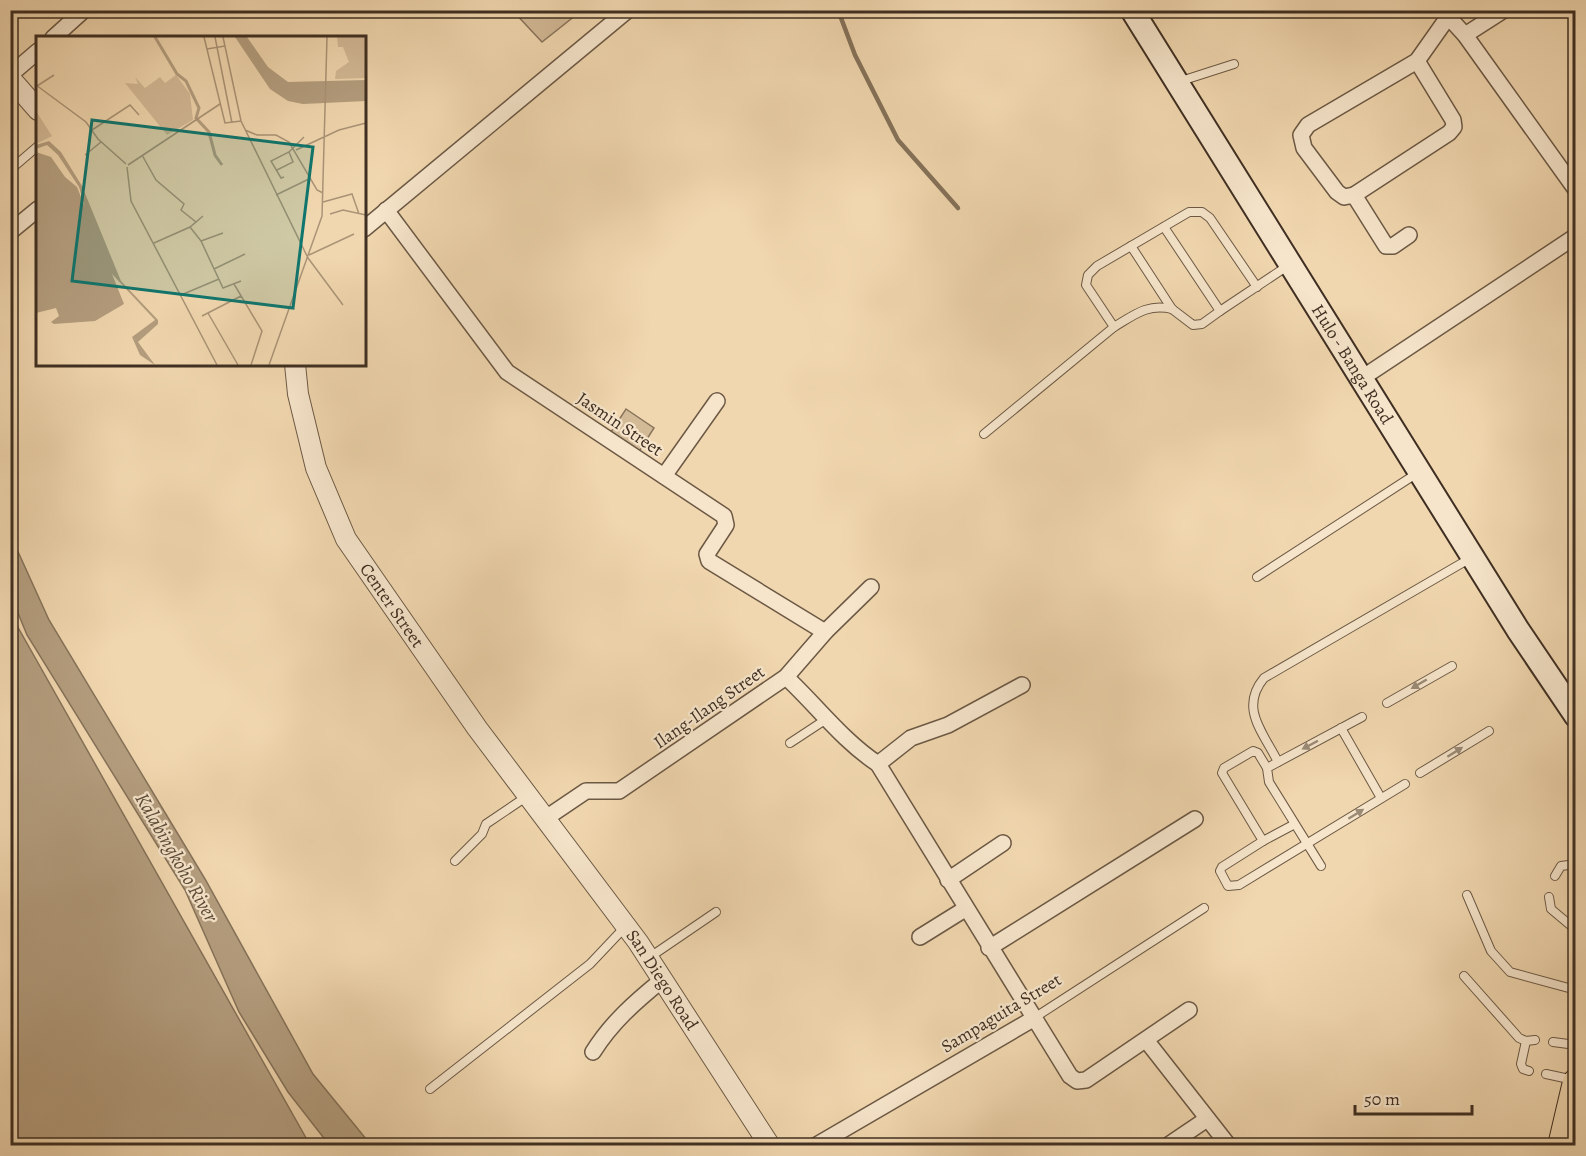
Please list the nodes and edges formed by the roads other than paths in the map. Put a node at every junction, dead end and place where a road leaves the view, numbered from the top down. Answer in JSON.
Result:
{"nodes":[{"id":1,"x":84,"y":10,"type":"edge"},
{"id":2,"x":628,"y":10,"type":"edge"},
{"id":3,"x":1132,"y":10,"type":"edge"},
{"id":4,"x":1504,"y":10,"type":"edge"},
{"id":5,"x":1448,"y":13,"type":"edge"},
{"id":6,"x":1465,"y":35,"type":"junction"},
{"id":7,"x":55,"y":36,"type":"edge"},
{"id":8,"x":36,"y":53,"type":"edge"},
{"id":9,"x":1417,"y":61,"type":"junction"},
{"id":10,"x":1234,"y":64,"type":"dead end"},
{"id":11,"x":10,"y":76,"type":"edge"},
{"id":12,"x":1177,"y":83,"type":"junction"},
{"id":13,"x":36,"y":108,"type":"edge"},
{"id":14,"x":36,"y":148,"type":"edge"},
{"id":15,"x":10,"y":170,"type":"edge"},
{"id":16,"x":1575,"y":190,"type":"edge"},
{"id":17,"x":1353,"y":195,"type":"junction"},
{"id":18,"x":386,"y":210,"type":"junction"},
{"id":19,"x":36,"y":211,"type":"edge"},
{"id":20,"x":366,"y":227,"type":"edge"},
{"id":21,"x":1164,"y":227,"type":"junction"},
{"id":22,"x":10,"y":232,"type":"edge"},
{"id":23,"x":1409,"y":235,"type":"dead end"},
{"id":24,"x":1575,"y":236,"type":"edge"},
{"id":25,"x":1131,"y":246,"type":"junction"},
{"id":26,"x":1290,"y":264,"type":"junction"},
{"id":27,"x":1257,"y":287,"type":"junction"},
{"id":28,"x":1172,"y":309,"type":"junction"},
{"id":29,"x":1220,"y":311,"type":"junction"},
{"id":30,"x":1114,"y":327,"type":"junction"},
{"id":31,"x":295,"y":366,"type":"edge"},
{"id":32,"x":1362,"y":378,"type":"junction"},
{"id":33,"x":717,"y":401,"type":"dead end"},
{"id":34,"x":984,"y":435,"type":"dead end"},
{"id":35,"x":1420,"y":471,"type":"junction"},
{"id":36,"x":664,"y":476,"type":"junction"},
{"id":37,"x":1474,"y":557,"type":"junction"},
{"id":38,"x":1257,"y":577,"type":"dead end"},
{"id":39,"x":871,"y":587,"type":"dead end"},
{"id":40,"x":825,"y":632,"type":"junction"},
{"id":41,"x":1452,"y":666,"type":"dead end"},
{"id":42,"x":786,"y":677,"type":"junction"},
{"id":43,"x":1022,"y":685,"type":"dead end"},
{"id":44,"x":1387,"y":703,"type":"dead end"},
{"id":45,"x":1575,"y":716,"type":"edge"},
{"id":46,"x":1362,"y":717,"type":"dead end"},
{"id":47,"x":828,"y":718,"type":"junction"},
{"id":48,"x":1341,"y":729,"type":"junction"},
{"id":49,"x":1489,"y":731,"type":"dead end"},
{"id":50,"x":790,"y":743,"type":"dead end"},
{"id":51,"x":1278,"y":762,"type":"junction"},
{"id":52,"x":878,"y":764,"type":"junction"},
{"id":53,"x":1267,"y":768,"type":"junction"},
{"id":54,"x":1420,"y":773,"type":"dead end"},
{"id":55,"x":1405,"y":784,"type":"dead end"},
{"id":56,"x":529,"y":795,"type":"junction"},
{"id":57,"x":1382,"y":798,"type":"junction"},
{"id":58,"x":546,"y":818,"type":"junction"},
{"id":59,"x":1195,"y":819,"type":"dead end"},
{"id":60,"x":1293,"y":825,"type":"junction"},
{"id":61,"x":1263,"y":841,"type":"junction"},
{"id":62,"x":1003,"y":843,"type":"dead end"},
{"id":63,"x":1307,"y":844,"type":"junction"},
{"id":64,"x":455,"y":861,"type":"dead end"},
{"id":65,"x":1575,"y":864,"type":"edge"},
{"id":66,"x":1321,"y":866,"type":"dead end"},
{"id":67,"x":1555,"y":876,"type":"dead end"},
{"id":68,"x":948,"y":880,"type":"junction"},
{"id":69,"x":1467,"y":895,"type":"dead end"},
{"id":70,"x":1549,"y":897,"type":"dead end"},
{"id":71,"x":1204,"y":908,"type":"dead end"},
{"id":72,"x":965,"y":909,"type":"junction"},
{"id":73,"x":716,"y":912,"type":"dead end"},
{"id":74,"x":626,"y":926,"type":"junction"},
{"id":75,"x":1575,"y":930,"type":"edge"},
{"id":76,"x":920,"y":938,"type":"dead end"},
{"id":77,"x":989,"y":948,"type":"junction"},
{"id":78,"x":648,"y":958,"type":"junction"},
{"id":79,"x":1464,"y":976,"type":"dead end"},
{"id":80,"x":662,"y":980,"type":"junction"},
{"id":81,"x":1575,"y":990,"type":"edge"},
{"id":82,"x":1189,"y":1010,"type":"dead end"},
{"id":83,"x":1033,"y":1019,"type":"junction"},
{"id":84,"x":1146,"y":1040,"type":"junction"},
{"id":85,"x":1535,"y":1040,"type":"dead end"},
{"id":86,"x":1526,"y":1041,"type":"junction"},
{"id":87,"x":1553,"y":1042,"type":"dead end"},
{"id":88,"x":1575,"y":1045,"type":"edge"},
{"id":89,"x":593,"y":1052,"type":"dead end"},
{"id":90,"x":1528,"y":1071,"type":"dead end"},
{"id":91,"x":1546,"y":1074,"type":"dead end"},
{"id":92,"x":1575,"y":1081,"type":"edge"},
{"id":93,"x":430,"y":1089,"type":"dead end"},
{"id":94,"x":1208,"y":1119,"type":"junction"},
{"id":95,"x":1567,"y":1136,"type":"edge"},
{"id":96,"x":770,"y":1146,"type":"edge"},
{"id":97,"x":815,"y":1146,"type":"edge"},
{"id":98,"x":1167,"y":1146,"type":"edge"},
{"id":99,"x":1229,"y":1146,"type":"edge"}],
"edges":[{"from":1,"to":7,"type":"street"},
{"from":2,"to":18,"type":"street"},
{"from":3,"to":12,"type":"main road","name":"Hulo - Banga Road"},
{"from":4,"to":6,"type":"street"},
{"from":5,"to":6,"type":"street"},
{"from":5,"to":9,"type":"street"},
{"from":6,"to":16,"type":"street"},
{"from":8,"to":11,"type":"street"},
{"from":9,"to":17,"type":"street"},
{"from":9,"to":17,"type":"street"},
{"from":10,"to":12,"type":"lane"},
{"from":11,"to":13,"type":"street"},
{"from":12,"to":26,"type":"main road","name":"Hulo - Banga Road"},
{"from":14,"to":15,"type":"lane"},
{"from":17,"to":23,"type":"street"},
{"from":18,"to":20,"type":"street"},
{"from":18,"to":36,"type":"street","name":"Jasmin Street"},
{"from":19,"to":22,"type":"street"},
{"from":21,"to":25,"type":"lane"},
{"from":21,"to":27,"type":"lane"},
{"from":21,"to":29,"type":"lane"},
{"from":24,"to":32,"type":"street"},
{"from":25,"to":28,"type":"lane"},
{"from":25,"to":30,"type":"lane"},
{"from":26,"to":27,"type":"lane"},
{"from":26,"to":32,"type":"main road","name":"Hulo - Banga Road"},
{"from":27,"to":29,"type":"lane"},
{"from":28,"to":29,"type":"lane"},
{"from":28,"to":30,"type":"lane"},
{"from":30,"to":34,"type":"lane"},
{"from":31,"to":56,"type":"street","name":"Center Street"},
{"from":32,"to":35,"type":"main road","name":"Hulo - Banga Road"},
{"from":33,"to":36,"type":"street"},
{"from":35,"to":37,"type":"main road","name":"Hulo - Banga Road"},
{"from":35,"to":38,"type":"lane"},
{"from":36,"to":40,"type":"street","name":"Jasmin Street"},
{"from":37,"to":45,"type":"main road","name":"Hulo - Banga Road"},
{"from":37,"to":51,"type":"lane"},
{"from":39,"to":40,"type":"street","name":"Ilang-Ilang Street"},
{"from":40,"to":42,"type":"street","name":"Ilang-Ilang Street"},
{"from":41,"to":44,"type":"lane","one_way":true},
{"from":42,"to":47,"type":"street"},
{"from":42,"to":58,"type":"street","name":"Ilang-Ilang Street"},
{"from":43,"to":52,"type":"street"},
{"from":46,"to":48,"type":"lane"},
{"from":47,"to":50,"type":"lane"},
{"from":47,"to":52,"type":"street"},
{"from":48,"to":51,"type":"lane","one_way":true},
{"from":48,"to":57,"type":"lane"},
{"from":54,"to":49,"type":"lane","one_way":true},
{"from":51,"to":53,"type":"lane"},
{"from":52,"to":68,"type":"street"},
{"from":53,"to":60,"type":"lane"},
{"from":53,"to":61,"type":"lane"},
{"from":55,"to":57,"type":"lane"},
{"from":56,"to":58,"type":"street","name":"Center Street"},
{"from":56,"to":64,"type":"lane"},
{"from":63,"to":57,"type":"lane","one_way":true},
{"from":58,"to":74,"type":"street","name":"San Diego Road"},
{"from":59,"to":77,"type":"street"},
{"from":60,"to":61,"type":"lane"},
{"from":60,"to":63,"type":"lane"},
{"from":61,"to":63,"type":"lane"},
{"from":62,"to":68,"type":"street"},
{"from":63,"to":66,"type":"lane"},
{"from":65,"to":67,"type":"lane"},
{"from":68,"to":72,"type":"street"},
{"from":69,"to":81,"type":"lane"},
{"from":70,"to":75,"type":"lane"},
{"from":71,"to":83,"type":"lane","name":"Sampaguita Street"},
{"from":72,"to":76,"type":"street"},
{"from":72,"to":77,"type":"street"},
{"from":73,"to":78,"type":"lane"},
{"from":74,"to":78,"type":"street","name":"San Diego Road"},
{"from":74,"to":93,"type":"lane"},
{"from":77,"to":83,"type":"street"},
{"from":78,"to":80,"type":"street","name":"San Diego Road"},
{"from":79,"to":86,"type":"lane"},
{"from":80,"to":89,"type":"street"},
{"from":80,"to":96,"type":"street","name":"San Diego Road"},
{"from":82,"to":84,"type":"street"},
{"from":83,"to":84,"type":"street"},
{"from":83,"to":97,"type":"street","name":"Sampaguita Street"},
{"from":84,"to":94,"type":"street"},
{"from":85,"to":86,"type":"lane"},
{"from":86,"to":90,"type":"lane"},
{"from":87,"to":88,"type":"lane"},
{"from":91,"to":92,"type":"lane"},
{"from":92,"to":95,"type":"highway"},
{"from":94,"to":98,"type":"street"},
{"from":94,"to":99,"type":"street"}]}
